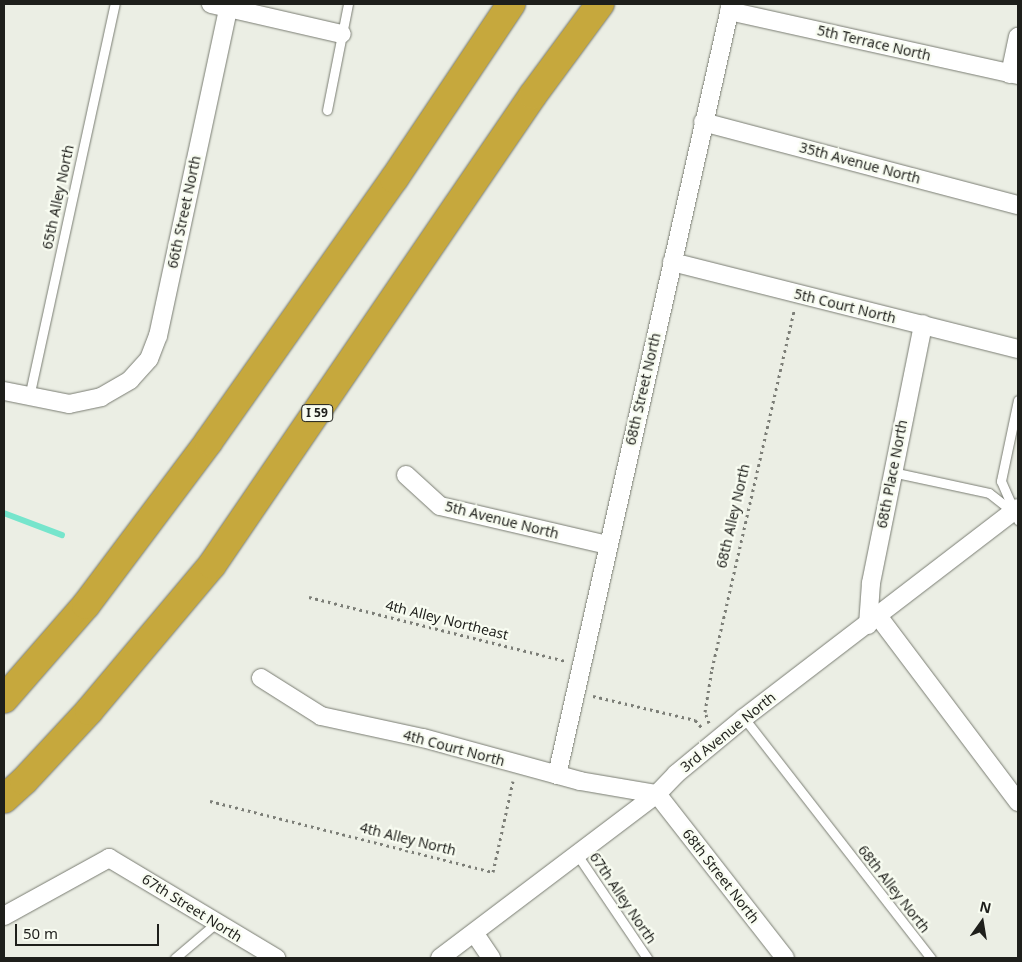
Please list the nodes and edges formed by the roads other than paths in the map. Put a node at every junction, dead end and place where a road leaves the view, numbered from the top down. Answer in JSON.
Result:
{"nodes":[{"id":1,"x":114,"y":4,"type":"edge"},
{"id":2,"x":211,"y":4,"type":"edge"},
{"id":3,"x":348,"y":4,"type":"edge"},
{"id":4,"x":511,"y":4,"type":"edge"},
{"id":5,"x":600,"y":4,"type":"edge"},
{"id":6,"x":228,"y":6,"type":"edge"},
{"id":7,"x":730,"y":7,"type":"edge"},
{"id":8,"x":342,"y":34,"type":"junction"},
{"id":9,"x":1018,"y":37,"type":"edge"},
{"id":10,"x":1014,"y":74,"type":"edge"},
{"id":11,"x":327,"y":110,"type":"dead end"},
{"id":12,"x":702,"y":122,"type":"junction"},
{"id":13,"x":1018,"y":205,"type":"edge"},
{"id":14,"x":672,"y":262,"type":"junction"},
{"id":15,"x":923,"y":324,"type":"junction"},
{"id":16,"x":1018,"y":349,"type":"edge"},
{"id":17,"x":4,"y":391,"type":"edge"},
{"id":18,"x":29,"y":397,"type":"junction"},
{"id":19,"x":1018,"y":400,"type":"edge"},
{"id":20,"x":892,"y":472,"type":"junction"},
{"id":21,"x":406,"y":475,"type":"dead end"},
{"id":22,"x":1017,"y":513,"type":"edge"},
{"id":23,"x":608,"y":545,"type":"junction"},
{"id":24,"x":873,"y":620,"type":"junction"},
{"id":25,"x":261,"y":678,"type":"dead end"},
{"id":26,"x":4,"y":698,"type":"edge"},
{"id":27,"x":744,"y":718,"type":"junction"},
{"id":28,"x":557,"y":775,"type":"junction"},
{"id":29,"x":657,"y":794,"type":"junction"},
{"id":30,"x":4,"y":799,"type":"edge"},
{"id":31,"x":1018,"y":802,"type":"edge"},
{"id":32,"x":576,"y":853,"type":"junction"},
{"id":33,"x":4,"y":916,"type":"edge"},
{"id":34,"x":215,"y":924,"type":"junction"},
{"id":35,"x":475,"y":934,"type":"junction"},
{"id":36,"x":175,"y":958,"type":"edge"},
{"id":37,"x":276,"y":958,"type":"edge"},
{"id":38,"x":440,"y":958,"type":"edge"},
{"id":39,"x":491,"y":958,"type":"edge"},
{"id":40,"x":647,"y":958,"type":"edge"},
{"id":41,"x":785,"y":958,"type":"edge"},
{"id":42,"x":931,"y":958,"type":"edge"}],
"edges":[{"from":1,"to":18,"type":"lane","name":"65th Alley North"},
{"from":2,"to":6,"type":"street"},
{"from":3,"to":8,"type":"lane"},
{"from":4,"to":26,"type":"highway"},
{"from":5,"to":30,"type":"highway","number":"I 59"},
{"from":6,"to":8,"type":"street"},
{"from":6,"to":18,"type":"street","name":"66th Street North"},
{"from":7,"to":10,"type":"street","name":"5th Terrace North"},
{"from":7,"to":12,"type":"street","name":"68th Street North"},
{"from":8,"to":11,"type":"lane"},
{"from":9,"to":10,"type":"street"},
{"from":12,"to":13,"type":"street","name":"35th Avenue North"},
{"from":12,"to":14,"type":"street","name":"68th Street North"},
{"from":14,"to":15,"type":"street","name":"5th Court North"},
{"from":14,"to":23,"type":"street","name":"68th Street North"},
{"from":15,"to":16,"type":"street","name":"5th Court North"},
{"from":15,"to":20,"type":"street","name":"68th Place North"},
{"from":17,"to":18,"type":"street","name":"66th Street North"},
{"from":19,"to":22,"type":"lane"},
{"from":20,"to":22,"type":"lane"},
{"from":20,"to":24,"type":"street","name":"68th Place North"},
{"from":21,"to":23,"type":"street","name":"5th Avenue North"},
{"from":22,"to":24,"type":"street","name":"3rd Avenue North"},
{"from":23,"to":28,"type":"street","name":"68th Street North"},
{"from":24,"to":27,"type":"street","name":"3rd Avenue North"},
{"from":24,"to":31,"type":"street"},
{"from":25,"to":28,"type":"street","name":"4th Court North"},
{"from":27,"to":29,"type":"street","name":"3rd Avenue North"},
{"from":27,"to":42,"type":"lane","name":"68th Alley North"},
{"from":28,"to":29,"type":"street","name":"4th Court North"},
{"from":29,"to":32,"type":"street","name":"3rd Avenue North"},
{"from":29,"to":41,"type":"street","name":"68th Street North"},
{"from":32,"to":35,"type":"street","name":"3rd Avenue North"},
{"from":32,"to":40,"type":"lane","name":"67th Alley North"},
{"from":33,"to":34,"type":"street","name":"67th Street North"},
{"from":34,"to":36,"type":"lane"},
{"from":34,"to":37,"type":"street","name":"67th Street North"},
{"from":35,"to":38,"type":"street","name":"3rd Avenue North"},
{"from":35,"to":39,"type":"street"}]}
